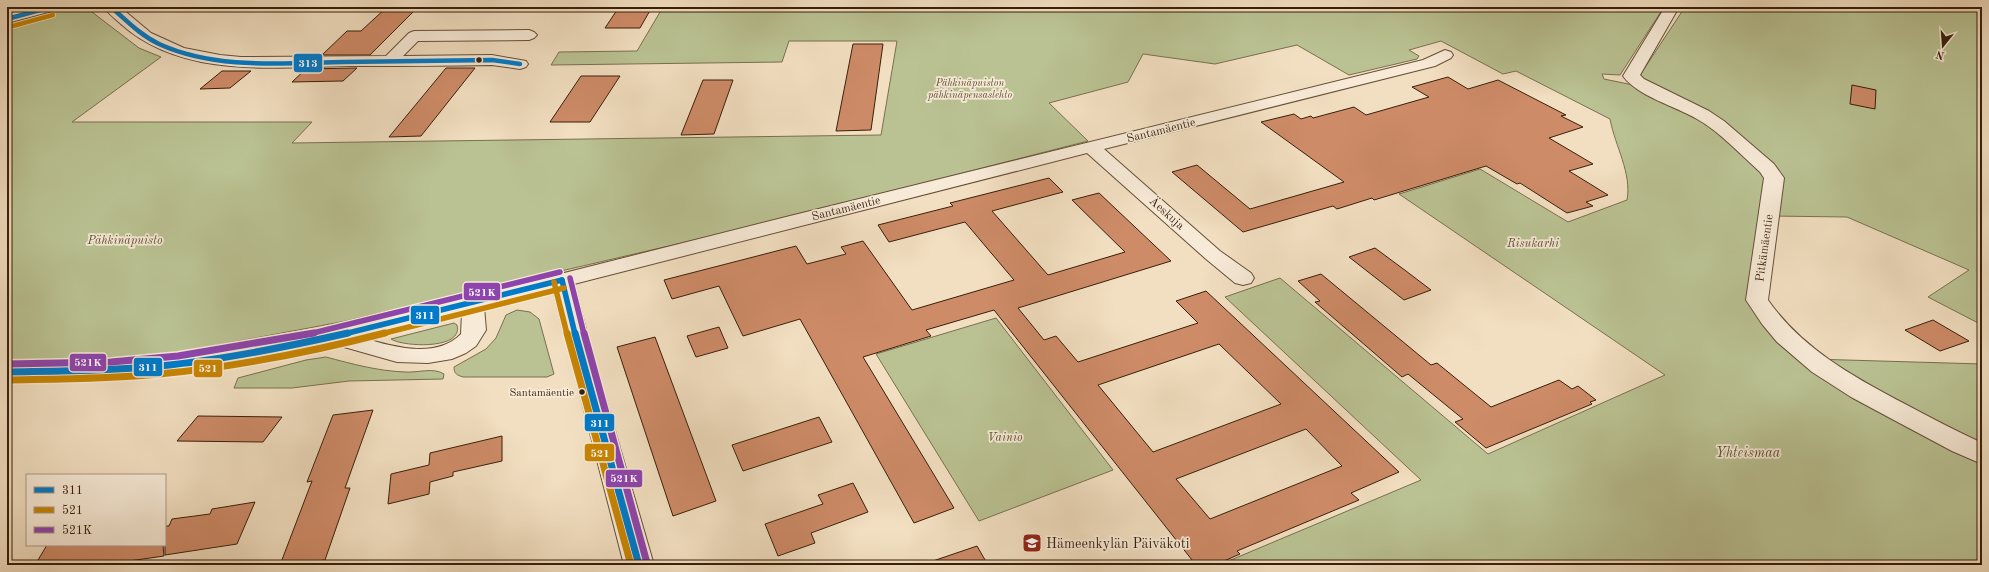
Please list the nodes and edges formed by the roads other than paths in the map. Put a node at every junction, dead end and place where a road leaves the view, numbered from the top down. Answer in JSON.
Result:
{"nodes":[{"id":1,"x":51,"y":7,"type":"edge"},
{"id":2,"x":111,"y":7,"type":"edge"},
{"id":3,"x":1672,"y":7,"type":"edge"},
{"id":4,"x":7,"y":19,"type":"edge"},
{"id":5,"x":529,"y":35,"type":"dead end"},
{"id":6,"x":1445,"y":55,"type":"dead end"},
{"id":7,"x":390,"y":61,"type":"junction"},
{"id":8,"x":520,"y":64,"type":"dead end"},
{"id":9,"x":1091,"y":147,"type":"junction"},
{"id":10,"x":1243,"y":278,"type":"dead end"},
{"id":11,"x":562,"y":280,"type":"junction"},
{"id":12,"x":472,"y":303,"type":"junction"},
{"id":13,"x":338,"y":337,"type":"junction"},
{"id":14,"x":12,"y":376,"type":"edge"},
{"id":15,"x":1982,"y":454,"type":"edge"},
{"id":16,"x":640,"y":565,"type":"edge"}],
"edges":[{"from":1,"to":4,"type":"street"},
{"from":2,"to":7,"type":"street"},
{"from":3,"to":15,"type":"street","name":"Pitkämäentie"},
{"from":5,"to":7,"type":"street"},
{"from":6,"to":9,"type":"street","name":"Santamäentie"},
{"from":7,"to":8,"type":"street"},
{"from":9,"to":10,"type":"street","name":"Äeskuja"},
{"from":9,"to":11,"type":"street","name":"Santamäentie"},
{"from":11,"to":12,"type":"street","name":"Santamäentie"},
{"from":11,"to":16,"type":"street"},
{"from":12,"to":13,"type":"street","name":"Santamäentie"},
{"from":12,"to":13,"type":"street"},
{"from":13,"to":14,"type":"street","name":"Santamäentie"}]}
